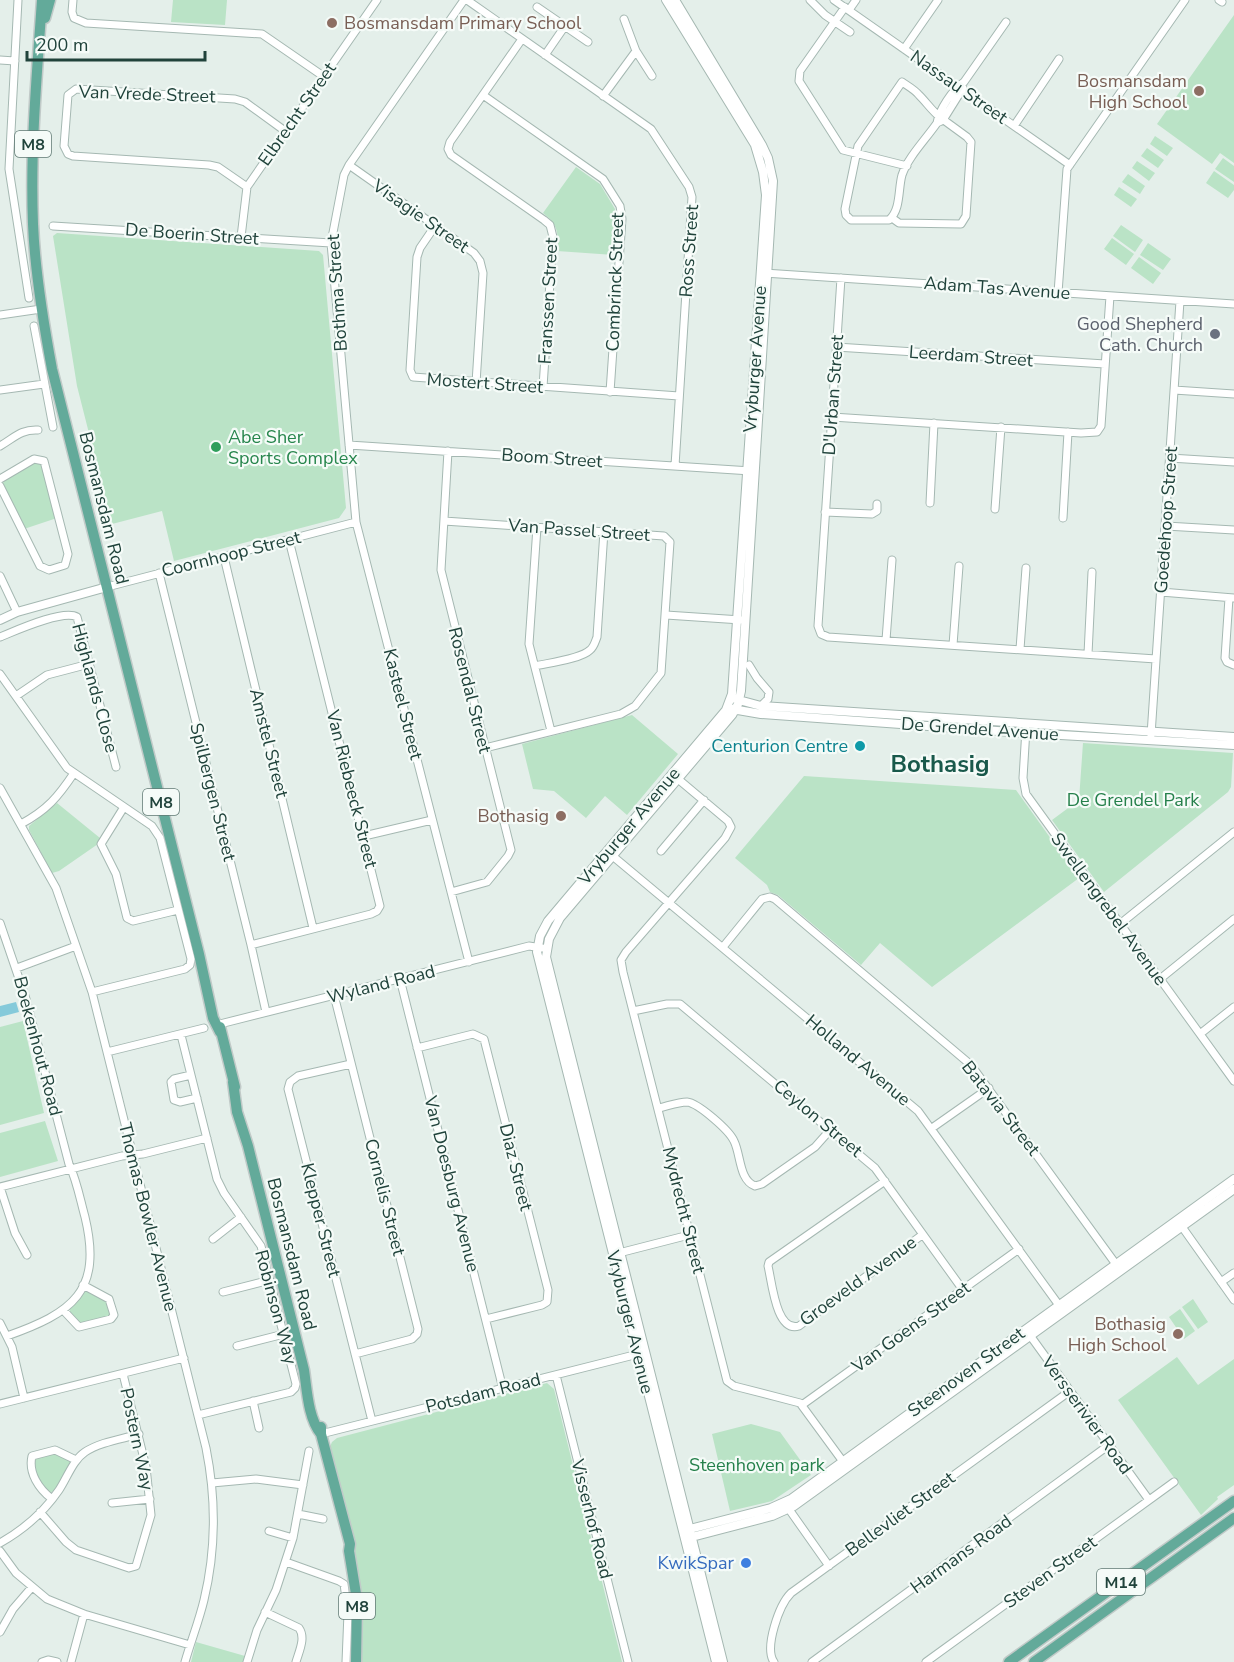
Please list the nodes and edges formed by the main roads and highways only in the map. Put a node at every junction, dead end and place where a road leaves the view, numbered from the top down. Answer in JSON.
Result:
{"nodes":[{"id":1,"x":42,"y":0,"type":"edge"},
{"id":2,"x":50,"y":0,"type":"edge"},
{"id":3,"x":38,"y":62,"type":"junction"},
{"id":4,"x":1234,"y":1501,"type":"edge"},
{"id":5,"x":1234,"y":1518,"type":"edge"},
{"id":6,"x":356,"y":1662,"type":"edge"},
{"id":7,"x":1009,"y":1662,"type":"edge"},
{"id":8,"x":1034,"y":1662,"type":"edge"}],
"edges":[{"from":1,"to":3,"type":"main road","name":"Bosmansdam Road","number":"M8"},
{"from":2,"to":3,"type":"main road","name":"Bosmansdam Road","number":"M8"},
{"from":3,"to":6,"type":"main road","name":"Bosmansdam Road","number":"M8"},
{"from":4,"to":7,"type":"main road","number":"M14"},
{"from":5,"to":8,"type":"main road","number":"M14"}]}
